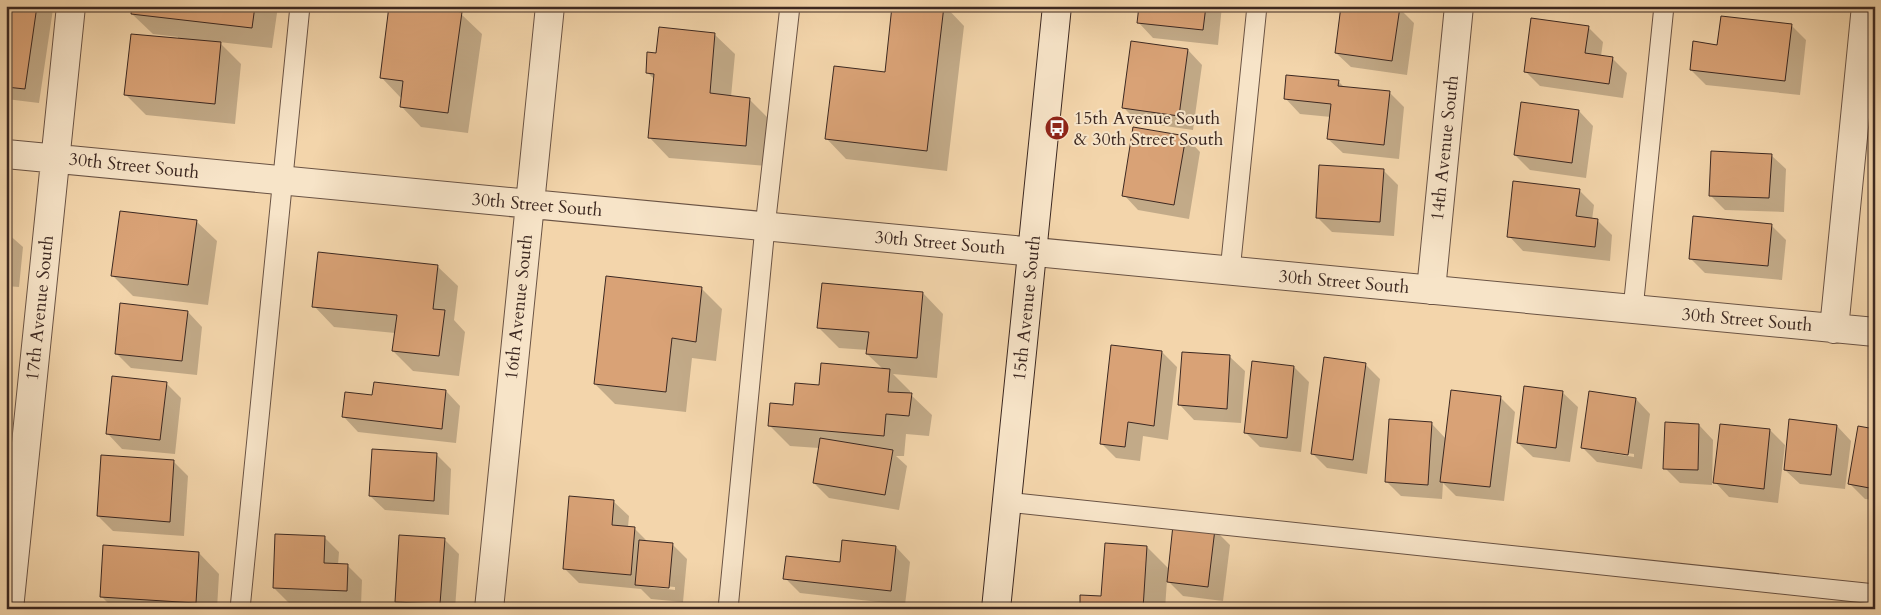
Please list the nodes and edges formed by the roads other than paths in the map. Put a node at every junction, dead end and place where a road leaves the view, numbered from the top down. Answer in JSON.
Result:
{"nodes":[{"id":1,"x":72,"y":6,"type":"edge"},
{"id":2,"x":300,"y":6,"type":"edge"},
{"id":3,"x":550,"y":6,"type":"edge"},
{"id":4,"x":790,"y":6,"type":"edge"},
{"id":5,"x":1057,"y":6,"type":"edge"},
{"id":6,"x":1257,"y":6,"type":"edge"},
{"id":7,"x":1459,"y":6,"type":"edge"},
{"id":8,"x":1664,"y":6,"type":"edge"},
{"id":9,"x":1866,"y":6,"type":"edge"},
{"id":10,"x":6,"y":154,"type":"edge"},
{"id":11,"x":56,"y":159,"type":"junction"},
{"id":12,"x":282,"y":181,"type":"junction"},
{"id":13,"x":530,"y":204,"type":"junction"},
{"id":14,"x":765,"y":226,"type":"junction"},
{"id":15,"x":1033,"y":252,"type":"junction"},
{"id":16,"x":1230,"y":271,"type":"junction"},
{"id":17,"x":1431,"y":290,"type":"junction"},
{"id":18,"x":1633,"y":309,"type":"junction"},
{"id":19,"x":1834,"y":329,"type":"junction"},
{"id":20,"x":1875,"y":332,"type":"edge"},
{"id":21,"x":1007,"y":502,"type":"junction"},
{"id":22,"x":1875,"y":594,"type":"edge"},
{"id":23,"x":9,"y":609,"type":"edge"},
{"id":24,"x":240,"y":609,"type":"edge"},
{"id":25,"x":488,"y":609,"type":"edge"},
{"id":26,"x":728,"y":609,"type":"edge"},
{"id":27,"x":996,"y":609,"type":"edge"}],
"edges":[{"from":1,"to":11,"type":"street","name":"17th Avenue South"},
{"from":2,"to":12,"type":"lane"},
{"from":3,"to":13,"type":"street","name":"16th Avenue South"},
{"from":4,"to":14,"type":"lane"},
{"from":5,"to":15,"type":"street","name":"15th Avenue South"},
{"from":6,"to":16,"type":"lane"},
{"from":7,"to":17,"type":"street","name":"14th Avenue South"},
{"from":8,"to":18,"type":"lane"},
{"from":9,"to":19,"type":"street"},
{"from":10,"to":11,"type":"street","name":"30th Street South"},
{"from":11,"to":12,"type":"street","name":"30th Street South"},
{"from":11,"to":23,"type":"street","name":"17th Avenue South"},
{"from":12,"to":13,"type":"street","name":"30th Street South"},
{"from":12,"to":24,"type":"lane"},
{"from":13,"to":14,"type":"street","name":"30th Street South"},
{"from":13,"to":25,"type":"street","name":"16th Avenue South"},
{"from":14,"to":15,"type":"street","name":"30th Street South"},
{"from":14,"to":26,"type":"lane"},
{"from":15,"to":16,"type":"street","name":"30th Street South"},
{"from":15,"to":21,"type":"street","name":"15th Avenue South"},
{"from":16,"to":17,"type":"street","name":"30th Street South"},
{"from":17,"to":18,"type":"street","name":"30th Street South"},
{"from":18,"to":19,"type":"street","name":"30th Street South"},
{"from":19,"to":20,"type":"street","name":"30th Street South"},
{"from":21,"to":22,"type":"lane"},
{"from":21,"to":27,"type":"street","name":"15th Avenue South"}]}
